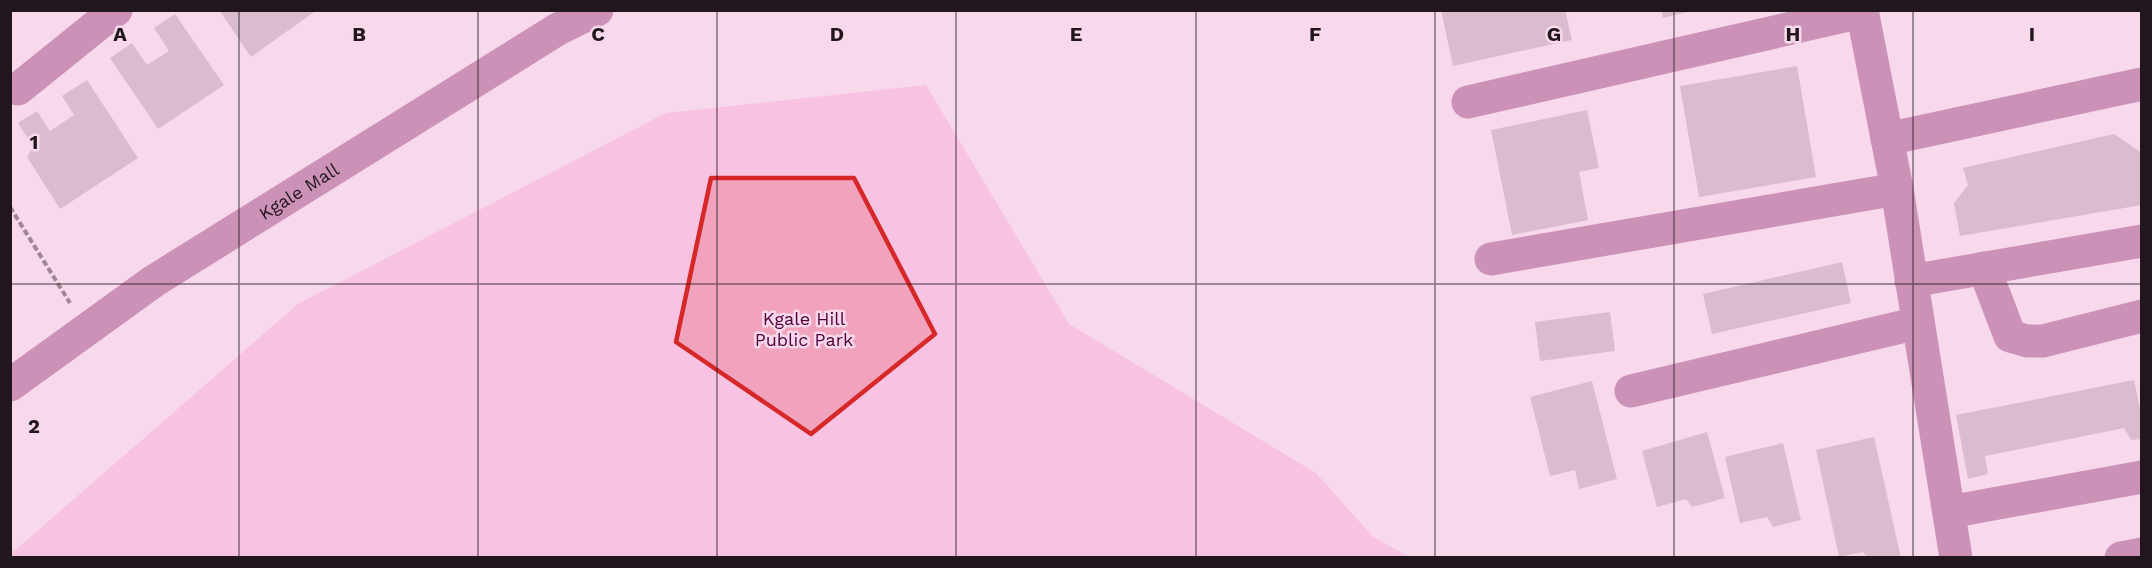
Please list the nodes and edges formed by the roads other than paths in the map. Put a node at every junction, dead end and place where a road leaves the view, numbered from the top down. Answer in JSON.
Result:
{"nodes":[{"id":1,"x":116,"y":10,"type":"edge"},
{"id":2,"x":597,"y":10,"type":"edge"},
{"id":3,"x":1862,"y":11,"type":"edge"},
{"id":4,"x":2142,"y":84,"type":"edge"},
{"id":5,"x":18,"y":88,"type":"dead end"},
{"id":6,"x":1468,"y":102,"type":"dead end"},
{"id":7,"x":1887,"y":139,"type":"junction"},
{"id":8,"x":1897,"y":189,"type":"junction"},
{"id":9,"x":2142,"y":241,"type":"edge"},
{"id":10,"x":1491,"y":259,"type":"dead end"},
{"id":11,"x":1984,"y":268,"type":"junction"},
{"id":12,"x":1911,"y":281,"type":"junction"},
{"id":13,"x":2142,"y":316,"type":"edge"},
{"id":14,"x":1918,"y":323,"type":"junction"},
{"id":15,"x":10,"y":385,"type":"edge"},
{"id":16,"x":1631,"y":391,"type":"dead end"},
{"id":17,"x":2142,"y":477,"type":"edge"},
{"id":18,"x":1949,"y":512,"type":"junction"},
{"id":19,"x":2142,"y":554,"type":"edge"},
{"id":20,"x":1956,"y":558,"type":"edge"},
{"id":21,"x":2121,"y":558,"type":"edge"}],
"edges":[{"from":1,"to":5,"type":"street"},
{"from":2,"to":15,"type":"street","name":"Kgale Mall"},
{"from":3,"to":6,"type":"street"},
{"from":3,"to":7,"type":"street"},
{"from":4,"to":7,"type":"street"},
{"from":7,"to":8,"type":"street"},
{"from":8,"to":10,"type":"street"},
{"from":8,"to":12,"type":"street"},
{"from":9,"to":11,"type":"street"},
{"from":11,"to":12,"type":"street"},
{"from":11,"to":13,"type":"street"},
{"from":12,"to":14,"type":"street"},
{"from":14,"to":16,"type":"street"},
{"from":14,"to":18,"type":"street"},
{"from":17,"to":18,"type":"street"},
{"from":18,"to":20,"type":"street"},
{"from":19,"to":21,"type":"street"}]}
